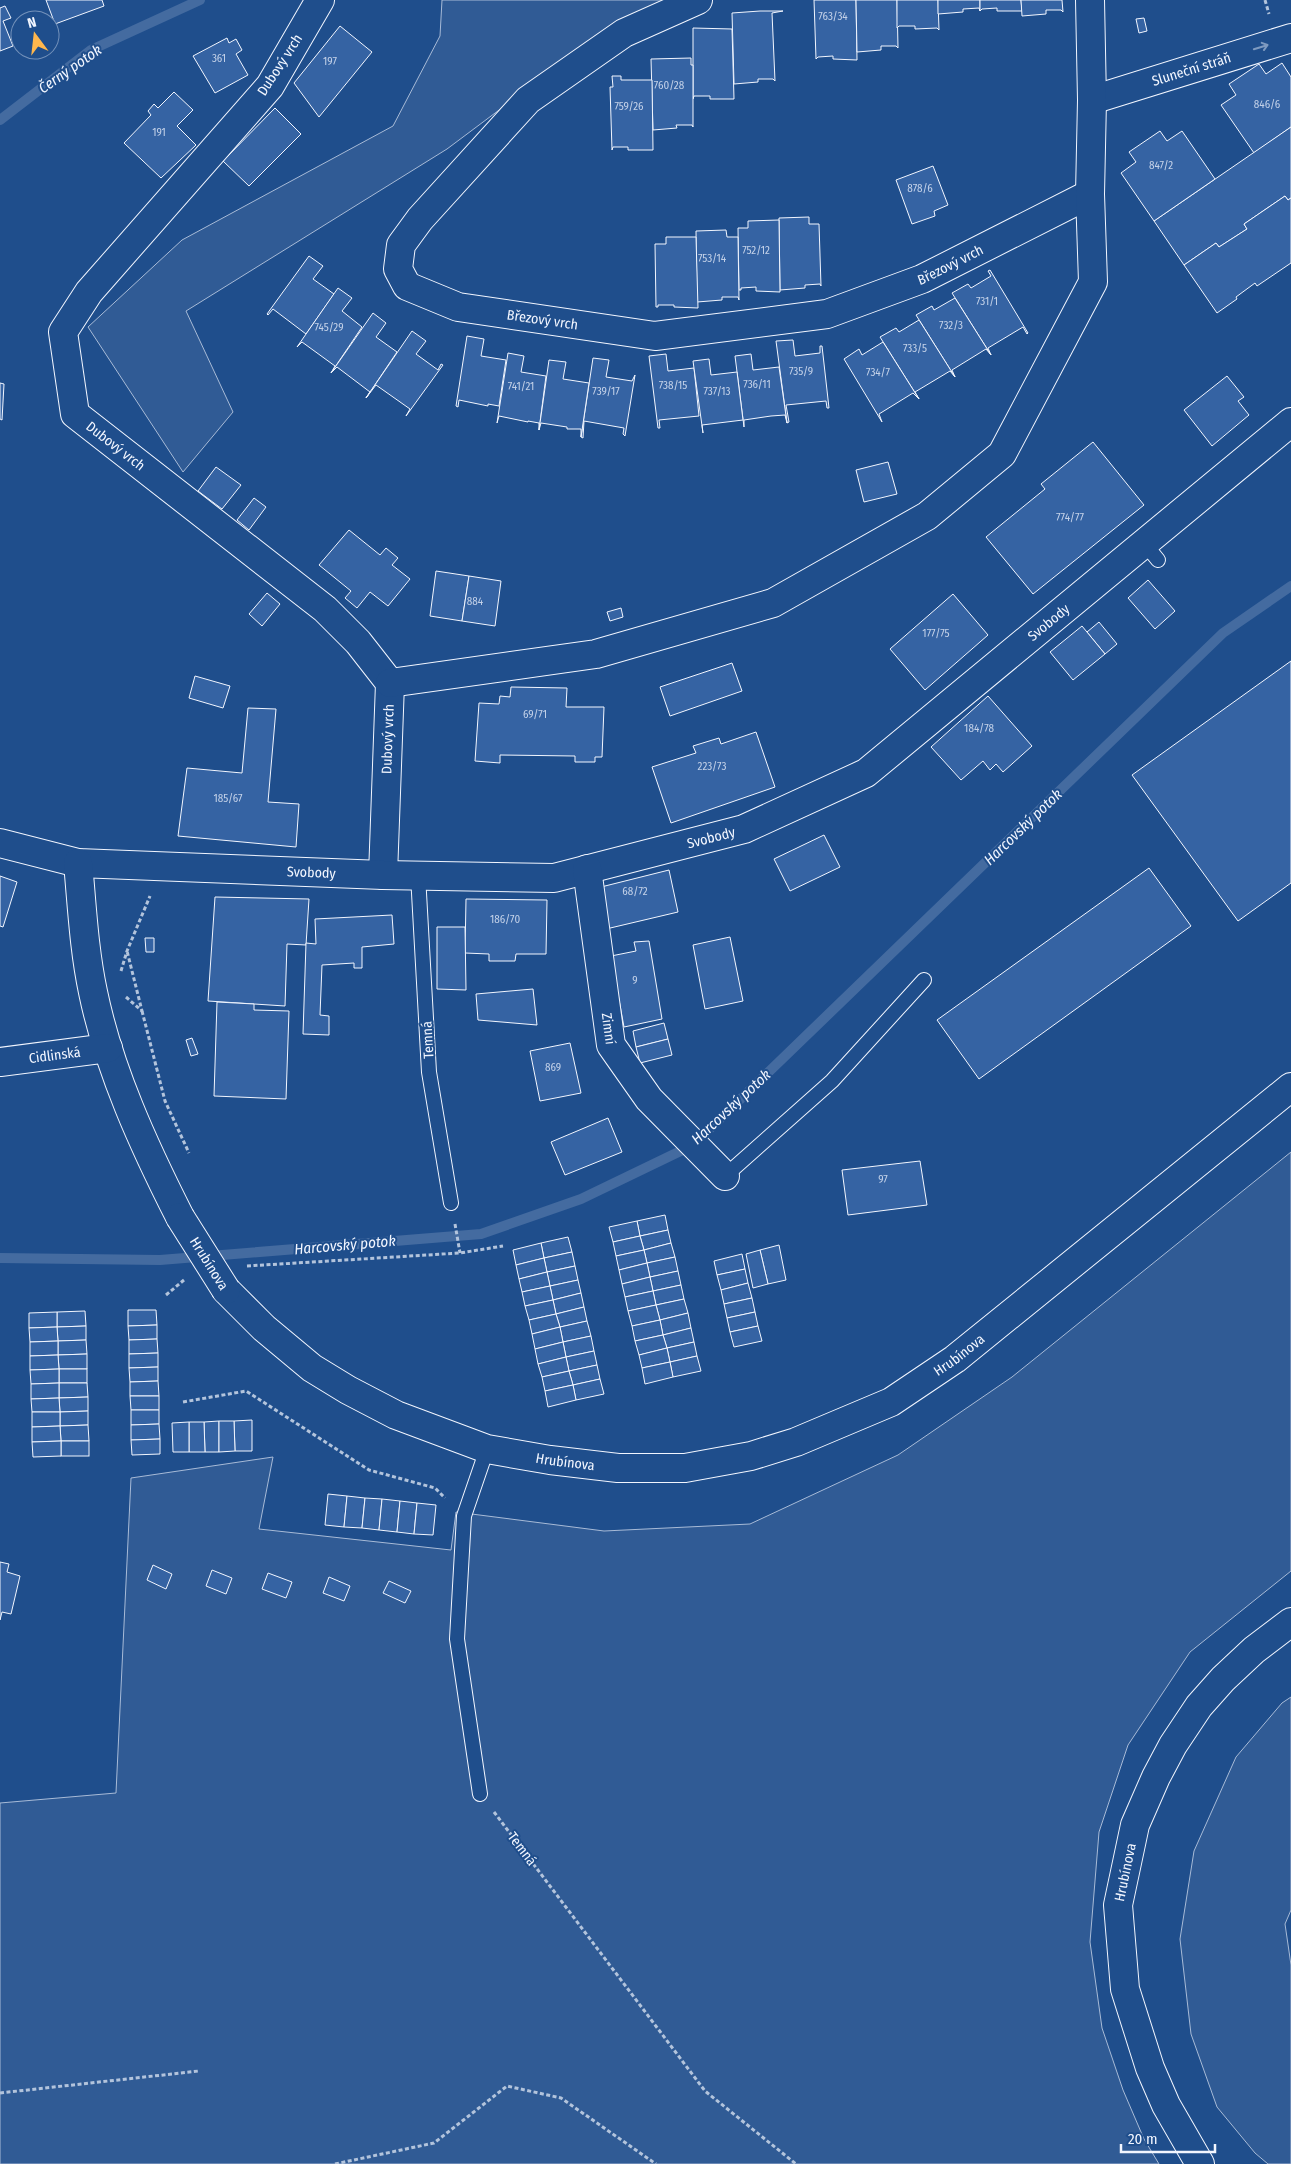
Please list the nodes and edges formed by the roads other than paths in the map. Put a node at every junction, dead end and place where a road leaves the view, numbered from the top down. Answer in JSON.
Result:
{"nodes":[{"id":1,"x":320,"y":0,"type":"edge"},
{"id":2,"x":698,"y":0,"type":"edge"},
{"id":3,"x":1090,"y":0,"type":"edge"},
{"id":4,"x":1291,"y":38,"type":"edge"},
{"id":5,"x":1092,"y":100,"type":"junction"},
{"id":6,"x":1090,"y":194,"type":"junction"},
{"id":7,"x":1291,"y":422,"type":"edge"},
{"id":8,"x":390,"y":683,"type":"junction"},
{"id":9,"x":0,"y":843,"type":"edge"},
{"id":10,"x":78,"y":863,"type":"junction"},
{"id":11,"x":587,"y":869,"type":"junction"},
{"id":12,"x":383,"y":875,"type":"junction"},
{"id":13,"x":418,"y":876,"type":"junction"},
{"id":14,"x":924,"y":980,"type":"dead end"},
{"id":15,"x":108,"y":1048,"type":"junction"},
{"id":16,"x":0,"y":1062,"type":"edge"},
{"id":17,"x":1291,"y":1087,"type":"edge"},
{"id":18,"x":718,"y":1168,"type":"joint"},
{"id":19,"x":451,"y":1203,"type":"road end"},
{"id":20,"x":487,"y":1449,"type":"junction"},
{"id":21,"x":1291,"y":1622,"type":"edge"},
{"id":22,"x":480,"y":1794,"type":"road end"},
{"id":23,"x":1200,"y":2164,"type":"edge"}],
"edges":[{"from":1,"to":8,"type":"street","name":"Dubový vrch"},
{"from":2,"to":6,"type":"street","name":"Březový vrch"},
{"from":3,"to":5,"type":"street"},
{"from":5,"to":4,"type":"street","name":"Sluneční stráň","one_way":true},
{"from":5,"to":6,"type":"street"},
{"from":6,"to":8,"type":"street"},
{"from":7,"to":11,"type":"street","name":"Svobody"},
{"from":8,"to":12,"type":"street","name":"Dubový vrch"},
{"from":9,"to":10,"type":"street","name":"Svobody"},
{"from":10,"to":12,"type":"street","name":"Svobody"},
{"from":10,"to":15,"type":"street","name":"Hrubínova"},
{"from":11,"to":13,"type":"street","name":"Svobody"},
{"from":11,"to":18,"type":"street","name":"Zimní"},
{"from":12,"to":13,"type":"street","name":"Svobody"},
{"from":13,"to":19,"type":"lane","name":"Temná"},
{"from":14,"to":18,"type":"lane"},
{"from":15,"to":16,"type":"street","name":"Cidlinská"},
{"from":15,"to":20,"type":"street","name":"Hrubínova","bridge":true},
{"from":17,"to":20,"type":"street","name":"Hrubínova"},
{"from":20,"to":22,"type":"lane"},
{"from":21,"to":23,"type":"street","name":"Hrubínova"}]}
